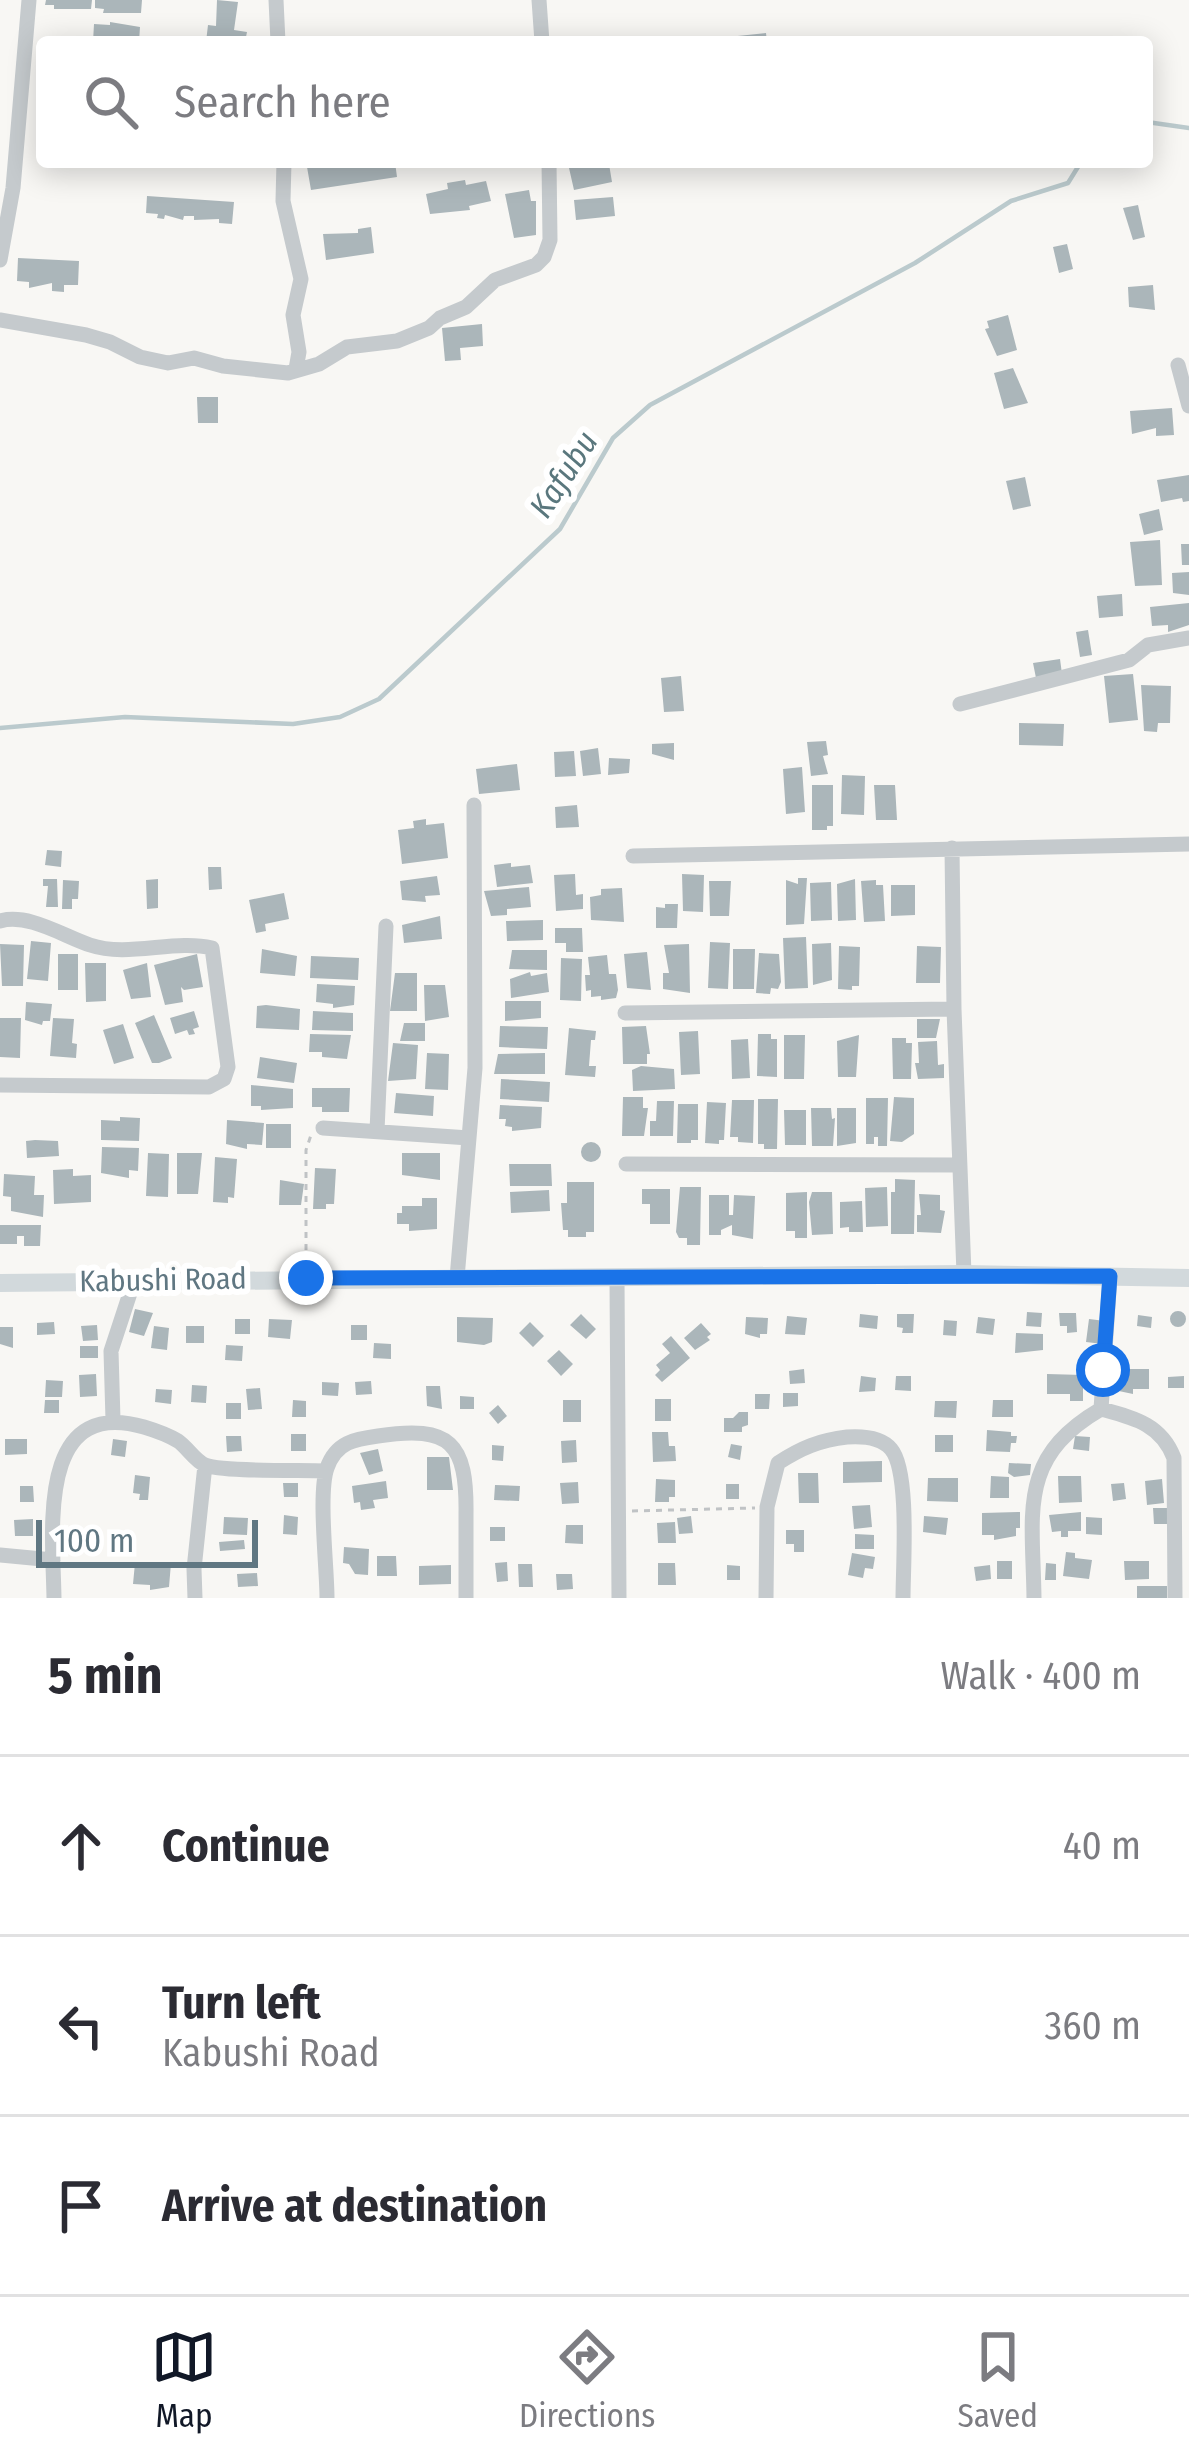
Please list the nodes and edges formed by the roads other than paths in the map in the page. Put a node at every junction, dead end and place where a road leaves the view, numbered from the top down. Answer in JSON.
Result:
{"nodes":[{"id":1,"x":29,"y":0,"type":"edge"},
{"id":2,"x":276,"y":0,"type":"edge"},
{"id":3,"x":538,"y":0,"type":"edge"},
{"id":4,"x":278,"y":36,"type":"edge"},
{"id":5,"x":541,"y":36,"type":"edge"},
{"id":6,"x":284,"y":168,"type":"edge"},
{"id":7,"x":549,"y":168,"type":"edge"},
{"id":8,"x":0,"y":260,"type":"edge"},
{"id":9,"x":0,"y":320,"type":"edge"},
{"id":10,"x":1178,"y":364,"type":"dead end"},
{"id":11,"x":296,"y":369,"type":"junction"},
{"id":12,"x":1189,"y":406,"type":"edge"},
{"id":13,"x":1189,"y":638,"type":"edge"},
{"id":14,"x":960,"y":704,"type":"dead end"},
{"id":15,"x":474,"y":806,"type":"dead end"},
{"id":16,"x":1189,"y":844,"type":"edge"},
{"id":17,"x":952,"y":848,"type":"junction"},
{"id":18,"x":633,"y":856,"type":"dead end"},
{"id":19,"x":0,"y":921,"type":"edge"},
{"id":20,"x":386,"y":926,"type":"dead end"},
{"id":21,"x":955,"y":1009,"type":"junction"},
{"id":22,"x":625,"y":1013,"type":"dead end"},
{"id":23,"x":0,"y":1085,"type":"edge"},
{"id":24,"x":323,"y":1128,"type":"road end"},
{"id":25,"x":377,"y":1131,"type":"junction"},
{"id":26,"x":470,"y":1138,"type":"junction"},
{"id":27,"x":626,"y":1164,"type":"dead end"},
{"id":28,"x":958,"y":1165,"type":"junction"},
{"id":29,"x":964,"y":1274,"type":"junction"},
{"id":30,"x":1110,"y":1276,"type":"junction"},
{"id":31,"x":457,"y":1278,"type":"junction"},
{"id":32,"x":1189,"y":1278,"type":"edge"},
{"id":33,"x":617,"y":1279,"type":"junction"},
{"id":34,"x":134,"y":1281,"type":"junction"},
{"id":35,"x":0,"y":1282,"type":"edge"},
{"id":36,"x":1101,"y":1409,"type":"junction"},
{"id":37,"x":113,"y":1420,"type":"junction"},
{"id":38,"x":205,"y":1465,"type":"junction"},
{"id":39,"x":325,"y":1471,"type":"junction"},
{"id":40,"x":0,"y":1555,"type":"edge"},
{"id":41,"x":53,"y":1560,"type":"junction"},
{"id":42,"x":54,"y":1598,"type":"edge"},
{"id":43,"x":195,"y":1598,"type":"edge"},
{"id":44,"x":327,"y":1598,"type":"edge"},
{"id":45,"x":466,"y":1598,"type":"edge"},
{"id":46,"x":619,"y":1598,"type":"edge"},
{"id":47,"x":766,"y":1598,"type":"edge"},
{"id":48,"x":903,"y":1598,"type":"edge"},
{"id":49,"x":1034,"y":1598,"type":"edge"},
{"id":50,"x":1175,"y":1598,"type":"edge"}],
"edges":[{"from":1,"to":8,"type":"street"},
{"from":2,"to":4,"type":"street"},
{"from":3,"to":5,"type":"street"},
{"from":6,"to":11,"type":"street"},
{"from":7,"to":11,"type":"street"},
{"from":9,"to":11,"type":"street"},
{"from":10,"to":12,"type":"street"},
{"from":13,"to":14,"type":"street"},
{"from":15,"to":26,"type":"street"},
{"from":16,"to":17,"type":"street"},
{"from":17,"to":18,"type":"street"},
{"from":17,"to":21,"type":"street"},
{"from":19,"to":23,"type":"street"},
{"from":20,"to":25,"type":"street"},
{"from":21,"to":22,"type":"street"},
{"from":21,"to":28,"type":"street"},
{"from":24,"to":25,"type":"street"},
{"from":25,"to":26,"type":"street"},
{"from":26,"to":31,"type":"street"},
{"from":27,"to":28,"type":"street"},
{"from":28,"to":29,"type":"street"},
{"from":29,"to":30,"type":"main road","name":"Kabushi Road"},
{"from":29,"to":33,"type":"main road","name":"Kabushi Road"},
{"from":30,"to":32,"type":"main road","name":"Kabushi Road"},
{"from":30,"to":36,"type":"street"},
{"from":31,"to":33,"type":"main road","name":"Kabushi Road"},
{"from":31,"to":34,"type":"main road","name":"Kabushi Road"},
{"from":33,"to":46,"type":"street"},
{"from":34,"to":35,"type":"main road","name":"Kabushi Road"},
{"from":34,"to":37,"type":"street"},
{"from":36,"to":49,"type":"street"},
{"from":36,"to":50,"type":"street"},
{"from":37,"to":38,"type":"street"},
{"from":37,"to":41,"type":"street"},
{"from":38,"to":39,"type":"street"},
{"from":38,"to":43,"type":"street"},
{"from":39,"to":44,"type":"street"},
{"from":39,"to":45,"type":"street"},
{"from":40,"to":41,"type":"street"},
{"from":41,"to":42,"type":"street"},
{"from":47,"to":48,"type":"street"}]}
